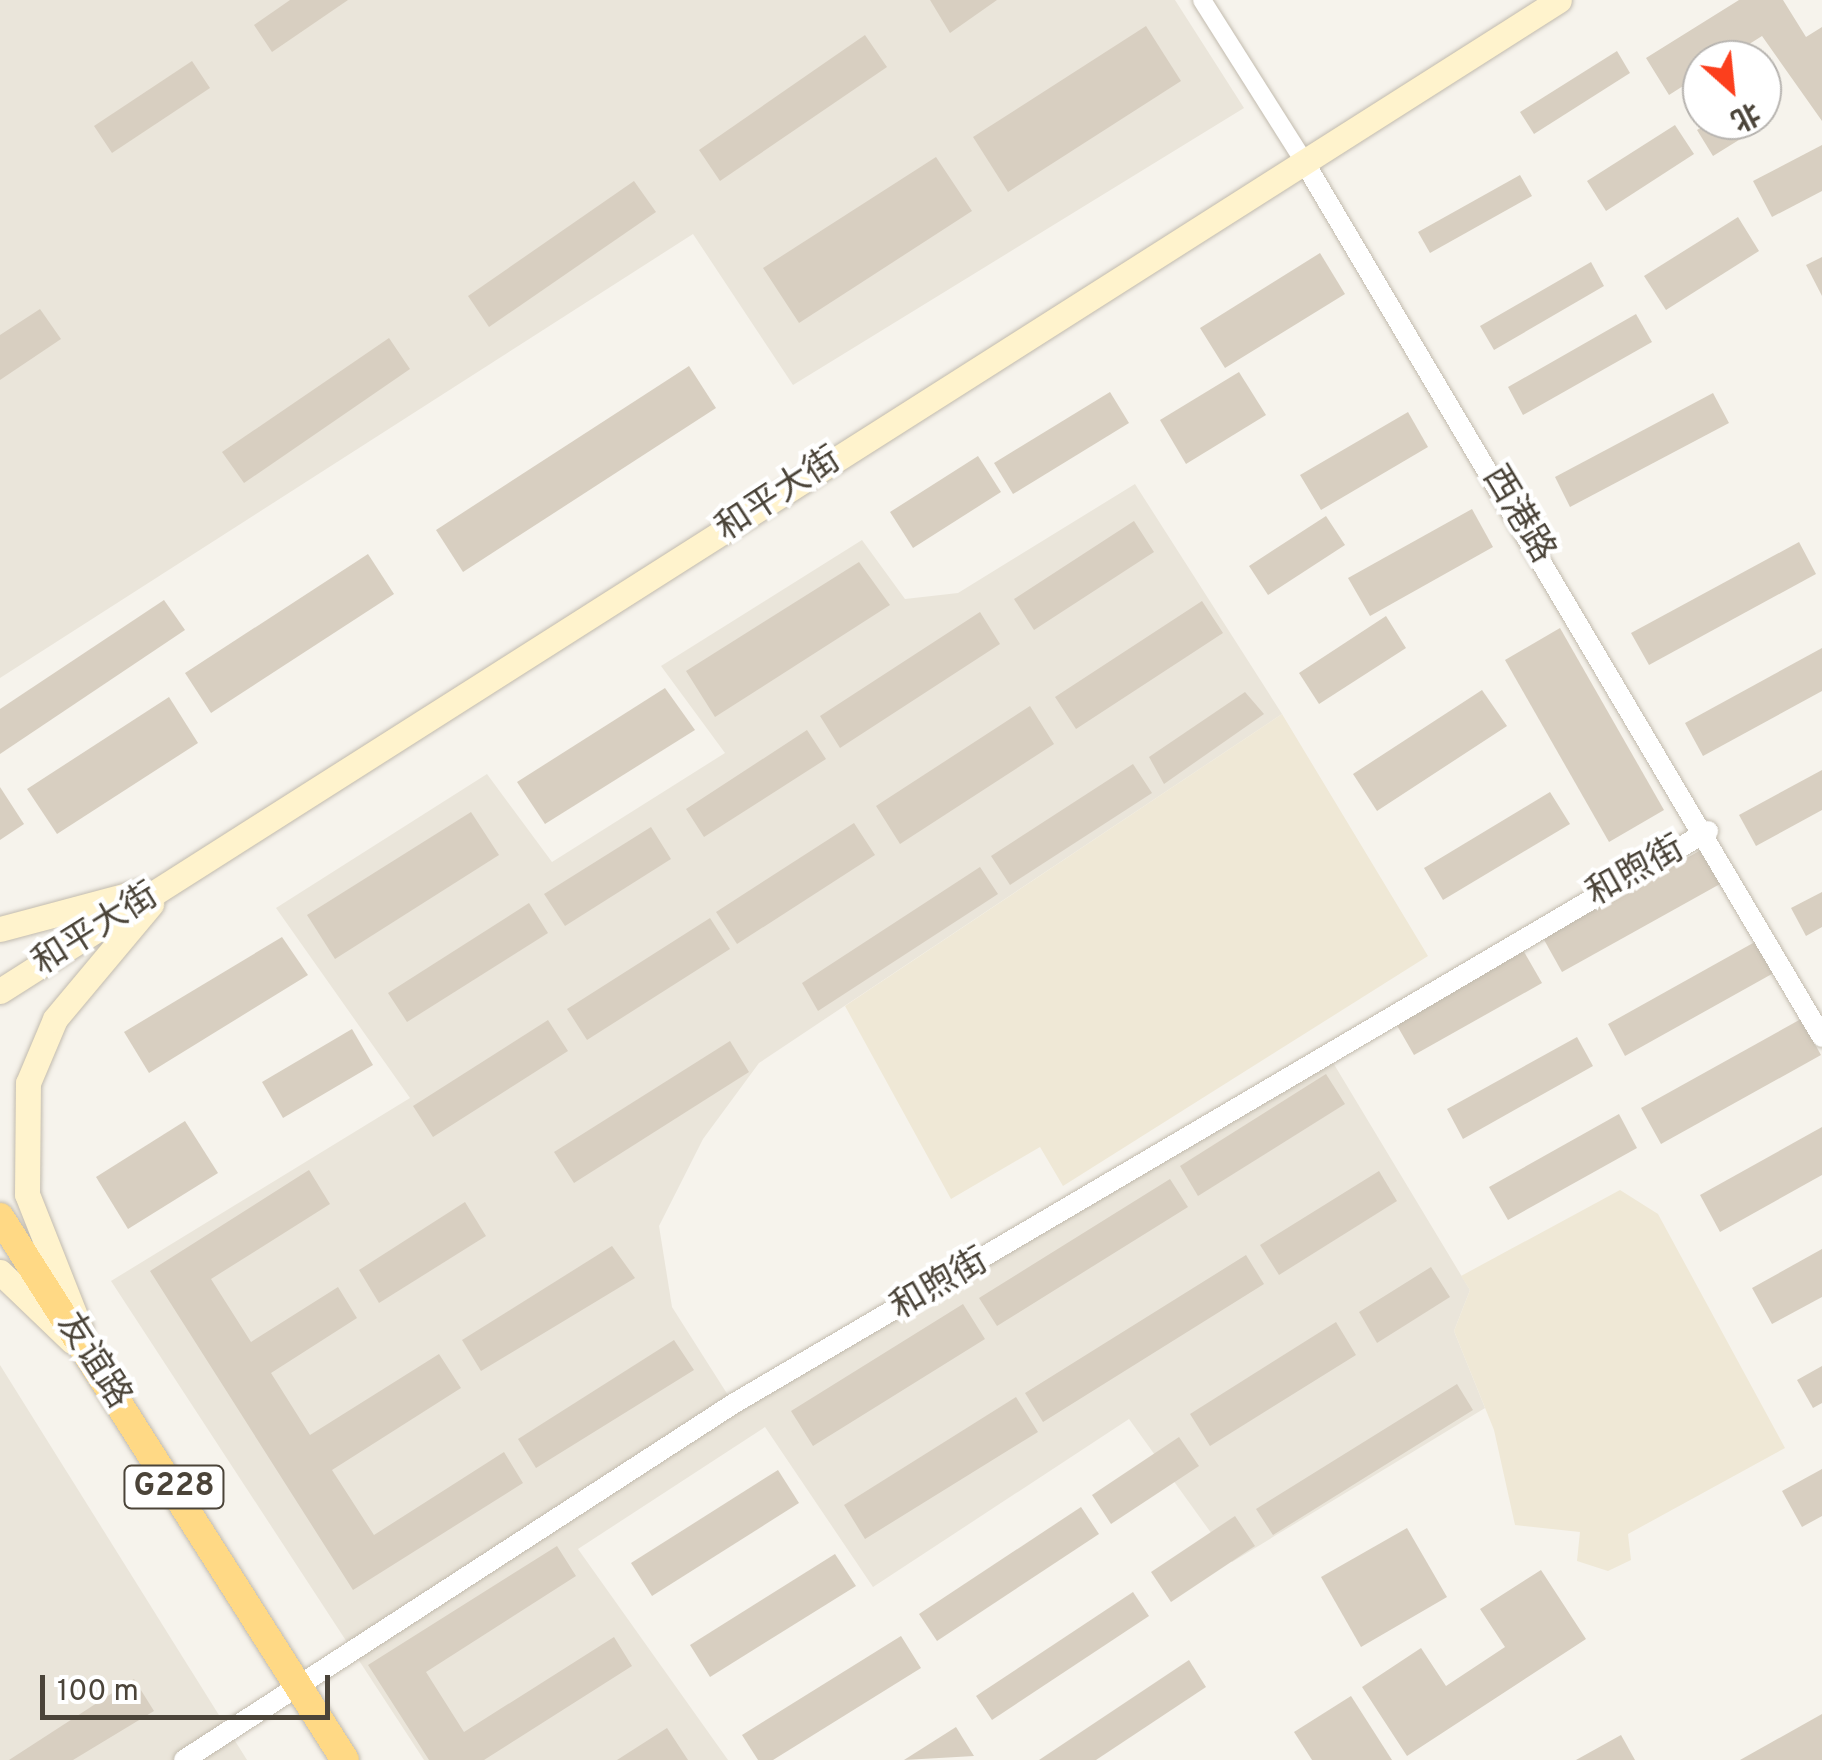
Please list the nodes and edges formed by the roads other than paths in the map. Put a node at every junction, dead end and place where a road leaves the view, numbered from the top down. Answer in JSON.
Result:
{"nodes":[{"id":1,"x":1202,"y":0,"type":"edge"},
{"id":2,"x":1559,"y":0,"type":"edge"},
{"id":3,"x":1304,"y":160,"type":"junction"},
{"id":4,"x":1708,"y":831,"type":"junction"},
{"id":5,"x":167,"y":885,"type":"junction"},
{"id":6,"x":0,"y":929,"type":"edge"},
{"id":7,"x":0,"y":991,"type":"edge"},
{"id":8,"x":1822,"y":1037,"type":"edge"},
{"id":9,"x":0,"y":1217,"type":"edge"},
{"id":10,"x":0,"y":1272,"type":"edge"},
{"id":11,"x":93,"y":1362,"type":"junction"},
{"id":12,"x":300,"y":1686,"type":"junction"},
{"id":13,"x":184,"y":1760,"type":"edge"},
{"id":14,"x":345,"y":1760,"type":"edge"}],
"edges":[{"from":1,"to":3,"type":"street","name":"西港路"},
{"from":2,"to":3,"type":"main road","name":"和平大街"},
{"from":3,"to":4,"type":"street","name":"西港路"},
{"from":3,"to":5,"type":"main road","name":"和平大街"},
{"from":4,"to":8,"type":"street","name":"西港路"},
{"from":4,"to":12,"type":"street","name":"和煦街"},
{"from":5,"to":6,"type":"main road"},
{"from":5,"to":7,"type":"main road","name":"和平大街"},
{"from":5,"to":11,"type":"main road"},
{"from":9,"to":11,"type":"highway","name":"友谊路","number":"G228"},
{"from":10,"to":11,"type":"main road"},
{"from":11,"to":12,"type":"highway","name":"友谊路","number":"G228"},
{"from":12,"to":13,"type":"street","name":"和煦街"},
{"from":12,"to":14,"type":"highway","name":"友谊路","number":"G228"}]}
